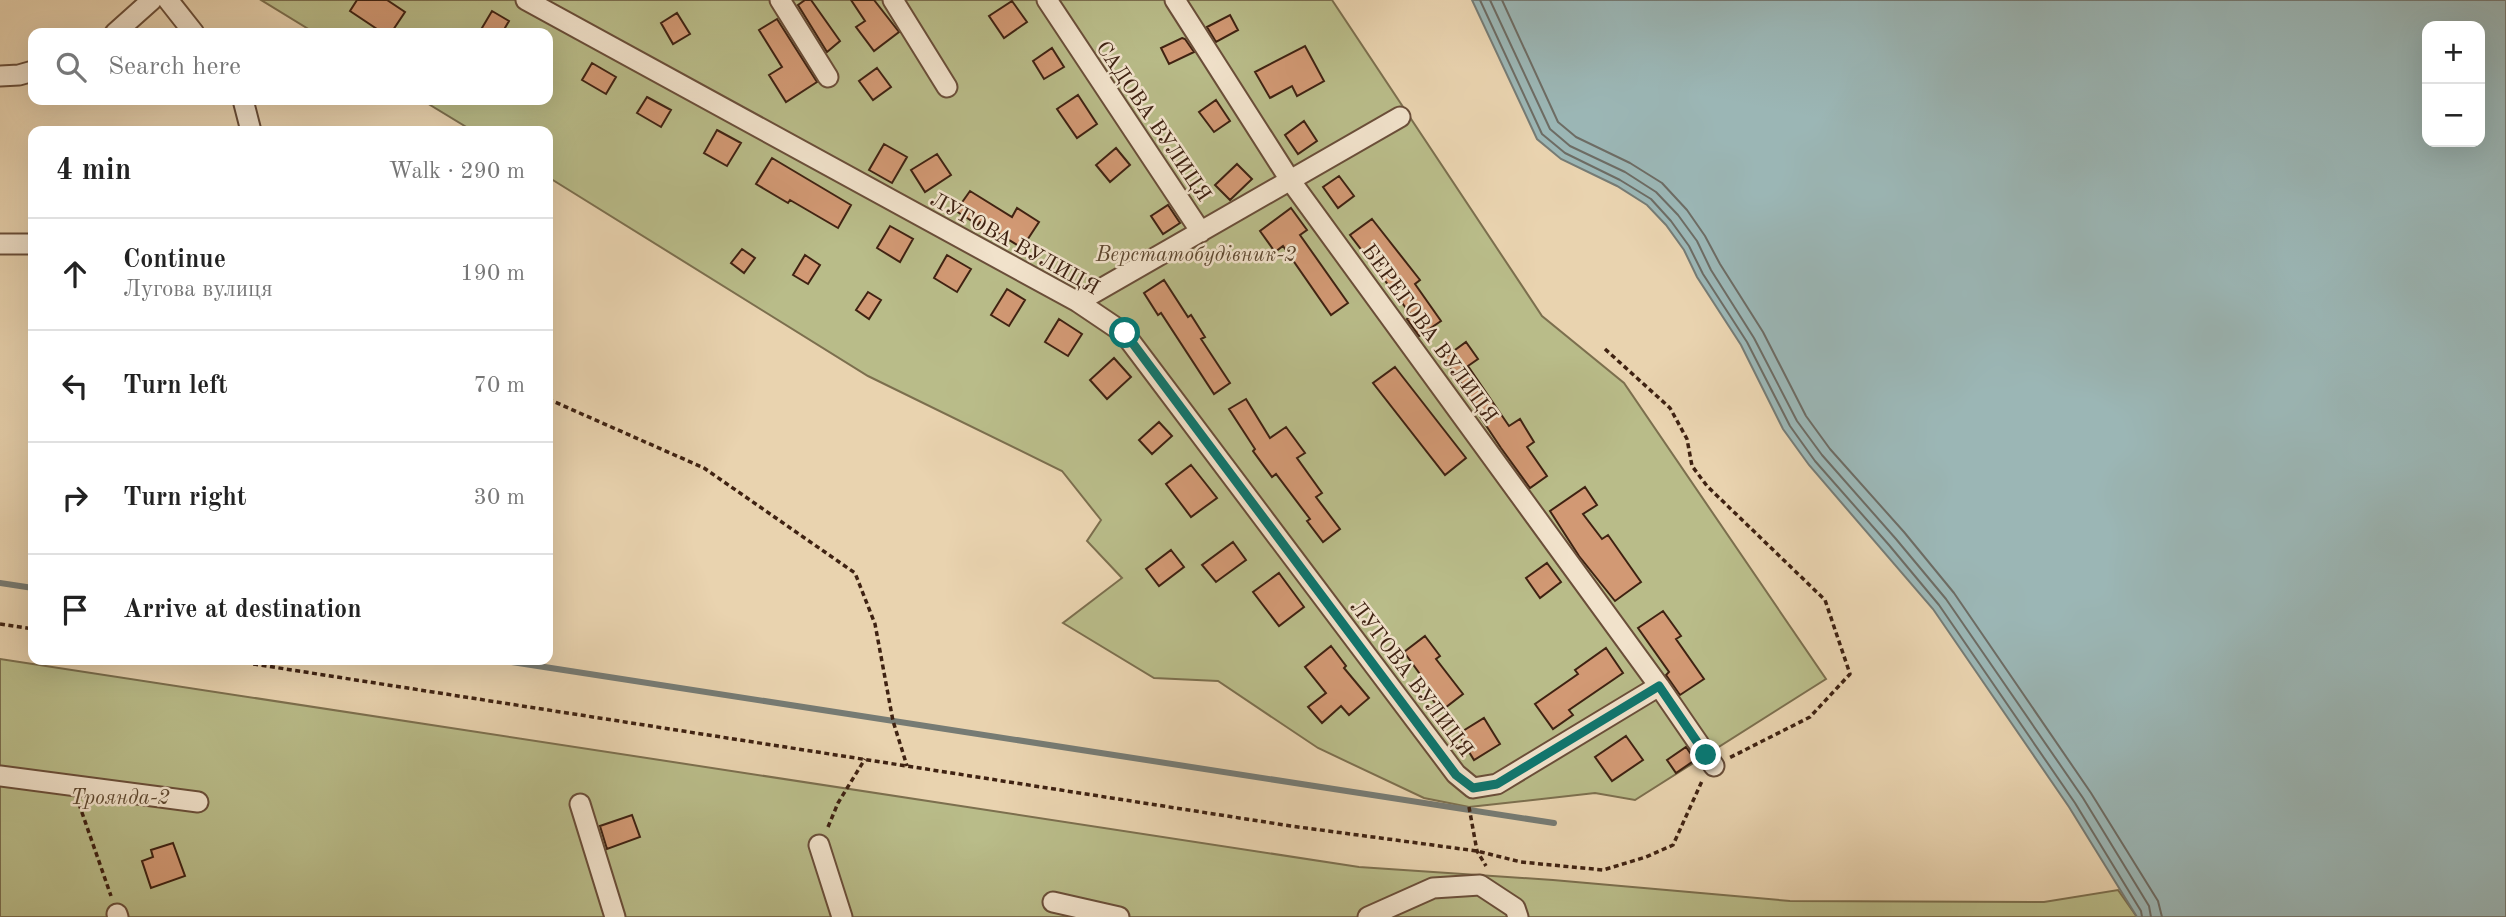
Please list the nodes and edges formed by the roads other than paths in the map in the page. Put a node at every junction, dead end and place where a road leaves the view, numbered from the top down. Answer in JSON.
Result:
{"nodes":[{"id":1,"x":152,"y":0,"type":"edge"},
{"id":2,"x":168,"y":0,"type":"edge"},
{"id":3,"x":526,"y":0,"type":"edge"},
{"id":4,"x":780,"y":0,"type":"edge"},
{"id":5,"x":893,"y":0,"type":"edge"},
{"id":6,"x":1047,"y":0,"type":"edge"},
{"id":7,"x":1175,"y":0,"type":"edge"},
{"id":8,"x":121,"y":28,"type":"edge"},
{"id":9,"x":190,"y":28,"type":"edge"},
{"id":10,"x":28,"y":72,"type":"edge"},
{"id":11,"x":0,"y":76,"type":"edge"},
{"id":12,"x":828,"y":77,"type":"dead end"},
{"id":13,"x":947,"y":87,"type":"dead end"},
{"id":14,"x":244,"y":105,"type":"edge"},
{"id":15,"x":1400,"y":117,"type":"dead end"},
{"id":16,"x":250,"y":126,"type":"edge"},
{"id":17,"x":1290,"y":180,"type":"junction"},
{"id":18,"x":1201,"y":232,"type":"junction"},
{"id":19,"x":0,"y":244,"type":"edge"},
{"id":20,"x":28,"y":244,"type":"edge"},
{"id":21,"x":1078,"y":302,"type":"junction"},
{"id":22,"x":1659,"y":686,"type":"junction"},
{"id":23,"x":1714,"y":766,"type":"road end"},
{"id":24,"x":0,"y":776,"type":"edge"},
{"id":25,"x":198,"y":802,"type":"dead end"},
{"id":26,"x":580,"y":804,"type":"dead end"},
{"id":27,"x":820,"y":845,"type":"road end"},
{"id":28,"x":1053,"y":902,"type":"dead end"},
{"id":29,"x":615,"y":917,"type":"edge"},
{"id":30,"x":842,"y":917,"type":"edge"},
{"id":31,"x":1119,"y":917,"type":"edge"},
{"id":32,"x":1368,"y":917,"type":"edge"},
{"id":33,"x":1518,"y":917,"type":"edge"}],
"edges":[{"from":1,"to":8,"type":"street"},
{"from":2,"to":9,"type":"street"},
{"from":3,"to":21,"type":"street","name":"ЛУГОВА ВУЛИЦЯ"},
{"from":4,"to":12,"type":"street"},
{"from":5,"to":13,"type":"street"},
{"from":6,"to":18,"type":"street","name":"САДОВА ВУЛИЦЯ"},
{"from":7,"to":17,"type":"street","name":"БЕРЕГОВА ВУЛИЦЯ"},
{"from":10,"to":11,"type":"street"},
{"from":14,"to":16,"type":"street"},
{"from":15,"to":17,"type":"street"},
{"from":17,"to":18,"type":"street"},
{"from":17,"to":22,"type":"street","name":"БЕРЕГОВА ВУЛИЦЯ"},
{"from":18,"to":21,"type":"street"},
{"from":19,"to":20,"type":"street"},
{"from":21,"to":22,"type":"street","name":"ЛУГОВА ВУЛИЦЯ"},
{"from":22,"to":23,"type":"street","name":"БЕРЕГОВА ВУЛИЦЯ"},
{"from":24,"to":25,"type":"street"},
{"from":26,"to":29,"type":"street"},
{"from":27,"to":30,"type":"street"},
{"from":28,"to":31,"type":"street"},
{"from":32,"to":33,"type":"street"}]}
